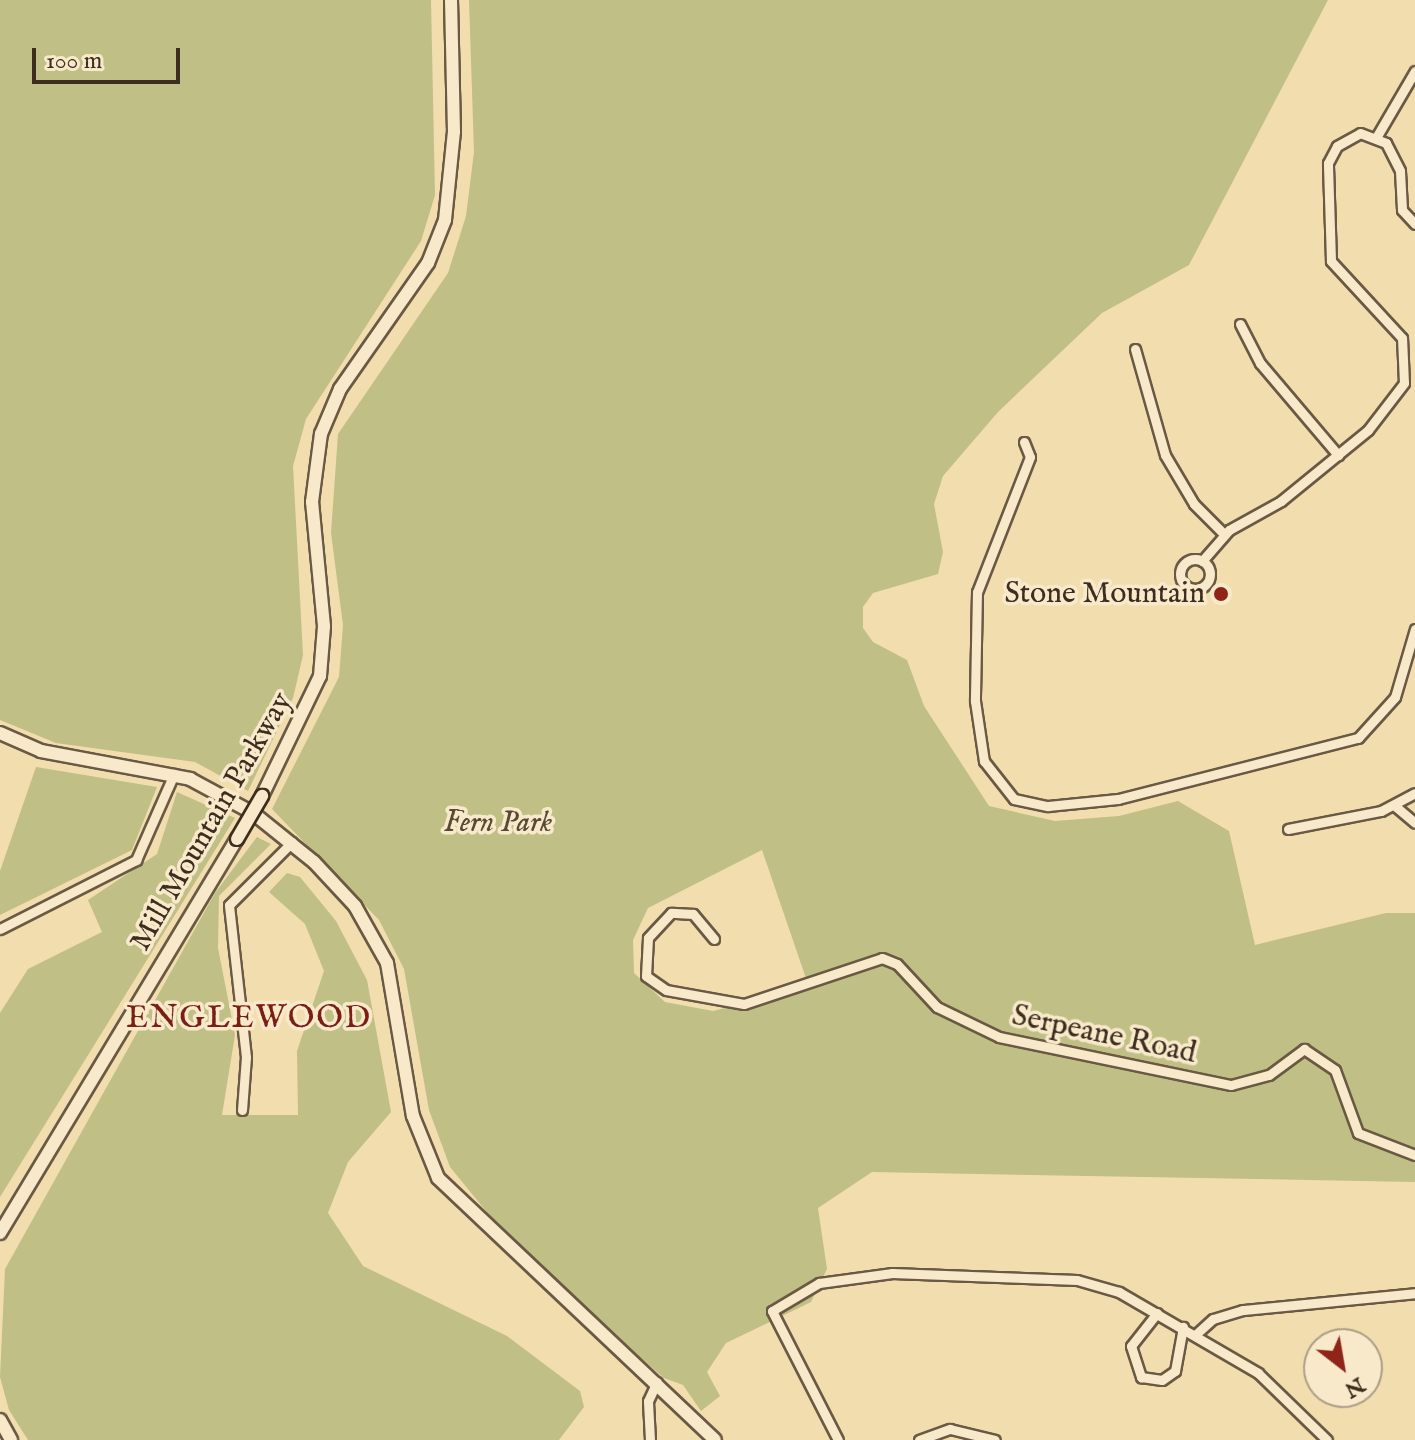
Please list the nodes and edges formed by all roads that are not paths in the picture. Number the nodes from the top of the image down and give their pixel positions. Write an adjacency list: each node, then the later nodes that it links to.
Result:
1 (451, 0): 23 (street, Mill Mountain Parkway, bridge)
2 (1415, 71): 3 (street)
3 (1377, 136): 4 (street); 8 (street)
4 (1415, 224)
5 (1240, 324): 8 (street)
6 (1135, 349): 9 (street)
7 (1024, 442): 11 (street)
8 (1338, 455): 9 (street)
9 (1224, 534): 10 (street)
10 (1202, 561)
11 (1415, 629)
12 (0, 733): 13 (street)
13 (174, 774): 18 (street); 19 (street)
14 (1415, 793): 15 (street)
15 (1395, 806): 16 (street); 17 (street)
16 (1415, 823)
17 (1288, 829)
18 (292, 842): 21 (street); 28 (street)
19 (0, 929)
20 (714, 939): 22 (street, Serpeane Road)
21 (242, 1110)
22 (1415, 1155)
23 (0, 1233)
24 (1415, 1293): 27 (street)
25 (1157, 1313): 26 (street); 26 (street); 33 (street)
26 (1183, 1327): 27 (street)
27 (1195, 1335): 36 (street)
28 (657, 1382): 31 (street); 32 (street)
29 (0, 1420): 30 (street)
30 (11, 1440)
31 (650, 1440)
32 (715, 1440)
33 (838, 1440)
34 (919, 1440): 35 (street)
35 (995, 1440)
36 (1327, 1440)

